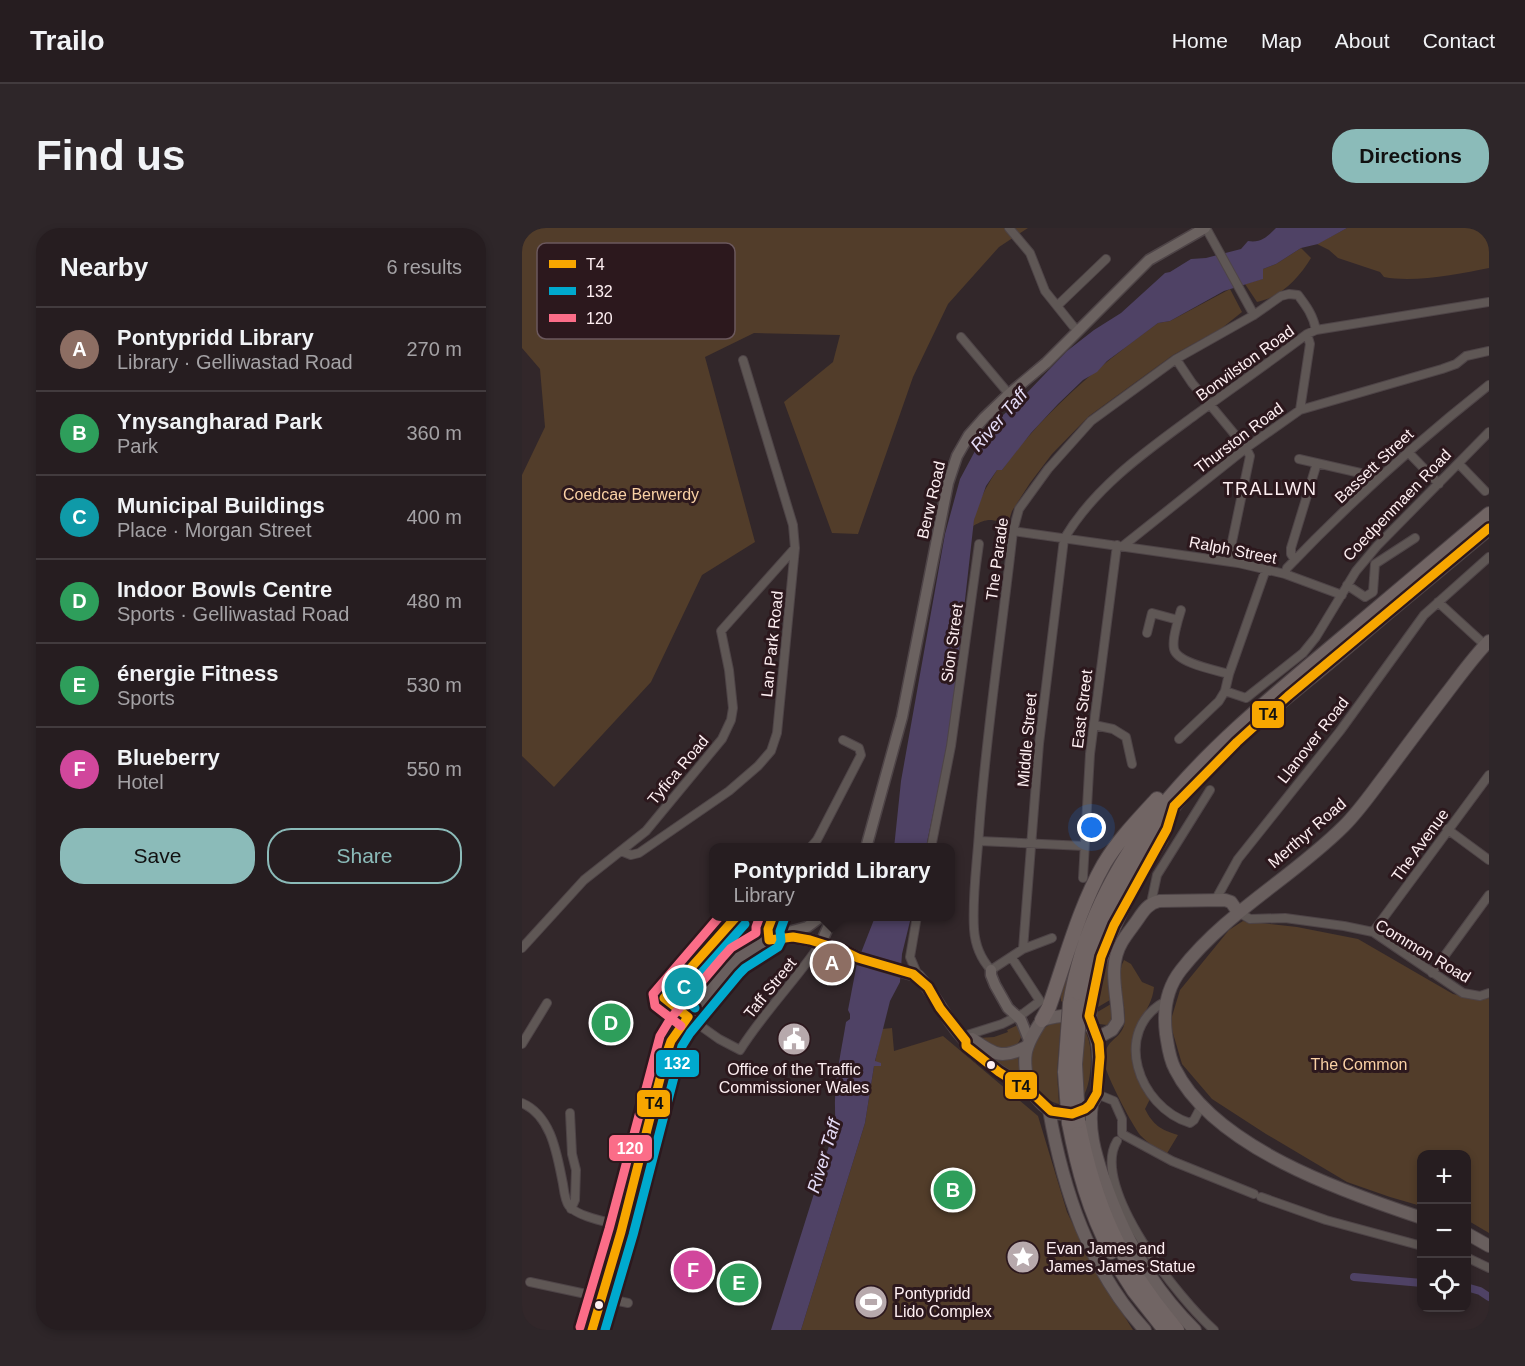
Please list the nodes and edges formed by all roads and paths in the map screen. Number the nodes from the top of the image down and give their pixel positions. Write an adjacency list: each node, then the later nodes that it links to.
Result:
1 (1009, 228): 5 (street)
2 (1207, 230): 6 (street); 7 (main road, Berw Road)
3 (1106, 259): 5 (street)
4 (1489, 302): 8 (street, Bonvilston Road)
5 (1058, 305): 7 (street)
6 (1254, 315): 8 (street, The Parade); 12 (street, The Parade)
7 (1078, 330): 15 (main road, Berw Road)
8 (1316, 330): 9 (street, Bonvilston Road)
9 (1307, 334): 16 (street, Bonvilston Road); 17 (street)
10 (961, 337): 15 (street)
11 (1489, 351): 17 (street, Thurston Road)
12 (1176, 359): 16 (street); 29 (street, The Parade)
13 (743, 360): 34 (street, Lan Park Road)
14 (1489, 386): 20 (street, Bassett Street)
15 (1009, 394): 60 (main road, Berw Road)
16 (1211, 404): 19 (street); 31 (street, Bonvilston Road)
17 (1300, 410): 19 (street, Thurston Road)
18 (1489, 432): 23 (street, Coedpenmaen Road)
19 (1246, 448): 33 (street, Thurston Road); 37 (street)
20 (1408, 452): 24 (street, Bassett Street); 25 (street)
21 (1299, 459): 22 (street)
22 (1317, 463): 24 (street); 36 (street)
23 (1459, 464): 25 (street, Coedpenmaen Road); 26 (street)
24 (1378, 477): 36 (street, Bassett Street)
25 (1439, 484): 40 (street, Coedpenmaen Road)
26 (1485, 491)
27 (1489, 514): 52 (highway)
28 (1489, 528): 56 (highway)
29 (1013, 531): 31 (street, Ralph Street); 58 (street, The Parade)
30 (1415, 538): 40 (street)
31 (1064, 539): 33 (street, Ralph Street); 62 (street, Middle Street)
32 (979, 544): 61 (street, Sion Street)
33 (1120, 545): 37 (street, Ralph Street); 49 (street, East Street)
34 (795, 548): 64 (street, Tyfica Road); 64 (street, Lan Park Road)
35 (1489, 557): 42 (street, Llanover Road)
36 (1295, 560): 39 (street, Bassett Street)
37 (1228, 561): 38 (street, Ralph Street)
38 (1266, 569): 39 (street, Ralph Street); 47 (street)
39 (1285, 574): 41 (street, Ralph Street)
40 (1347, 585): 41 (street, Coedpenmaen Road)
41 (1342, 595): 48 (street, Coedpenmaen Road)
42 (1438, 602): 46 (street); 68 (street, Llanover Road)
43 (1181, 610): 44 (street)
44 (1178, 620): 45 (street); 47 (street)
45 (1147, 633)
46 (1487, 643): 70 (main road, Merthyr Road)
47 (1229, 674): 48 (street)
48 (1229, 692): 50 (street)
49 (1094, 725): 53 (street); 63 (street, East Street)
50 (1179, 739)
51 (843, 740): 59 (street)
52 (1199, 763): 88 (highway); 91 (highway)
53 (1132, 764)
54 (1489, 775): 57 (street, The Avenue)
55 (1210, 790): 69 (street)
56 (1174, 806): 88 (highway); 92 (highway)
57 (1447, 829): 65 (street); 75 (street, The Avenue)
58 (979, 841): 62 (street); 82 (street, The Parade)
59 (814, 843)
60 (867, 843)
61 (932, 843)
62 (1031, 844): 63 (street); 79 (street, Middle Street)
63 (1084, 846): 66 (street, East Street)
64 (621, 851): 80 (street, Tyfica Road)
65 (1489, 860)
66 (1083, 878)
67 (1489, 896): 83 (street)
68 (1216, 899): 69 (main road); 70 (main road)
69 (1151, 903): 93 (main road)
70 (1238, 912): 75 (street, Common Road); 86 (main road, Merthyr Road)
71 (770, 921): 77 (street)
72 (815, 921): 77 (main road)
73 (831, 921): 78 (main road)
74 (915, 921): 84 (street)
75 (1373, 932): 83 (street, Common Road)
76 (1052, 938): 79 (street)
77 (770, 940): 78 (main road); 89 (main road)
78 (821, 943): 84 (main road); 89 (street, Taff Street)
79 (1023, 947): 81 (street)
80 (522, 948)
81 (1012, 958): 82 (street); 90 (street)
82 (991, 970): 90 (main road)
83 (1432, 973): 85 (street, Common Road)
84 (915, 975): 94 (main road)
85 (1489, 993)
86 (1166, 1000): 100 (main road); 100 (street)
87 (547, 1003): 95 (street)
88 (1075, 1005): 103 (highway, bridge)
89 (688, 1017): 107 (main road)
90 (1019, 1018): 91 (main road); 94 (street); 96 (main road)
91 (1042, 1020): 92 (main road); 96 (main road)
92 (1090, 1025): 93 (main road)
93 (1097, 1038): 98 (main road)
94 (964, 1039): 96 (main road); 97 (main road)
95 (522, 1044)
96 (1028, 1044): 97 (main road)
97 (1029, 1090): 101 (main road)
98 (1095, 1099): 101 (main road); 104 (street); 120 (main road)
99 (526, 1105): 105 (street)
100 (1202, 1105): 106 (main road)
101 (1049, 1110): 117 (main road)
102 (570, 1113): 105 (street)
103 (1074, 1122): 118 (highway); 119 (highway)
104 (1119, 1137): 109 (street); 121 (street)
105 (571, 1209): 107 (street)
106 (1417, 1216)
107 (622, 1226): 114 (main road)
108 (1471, 1235): 110 (main road)
109 (1417, 1245)
110 (1489, 1246)
111 (1469, 1258): 112 (street)
112 (1489, 1268)
113 (530, 1282): 114 (street)
114 (602, 1297): 115 (street); 116 (main road)
115 (628, 1303)
116 (592, 1330)
117 (1145, 1330)
118 (1165, 1330)
119 (1177, 1330)
120 (1195, 1330)
121 (1214, 1330)

